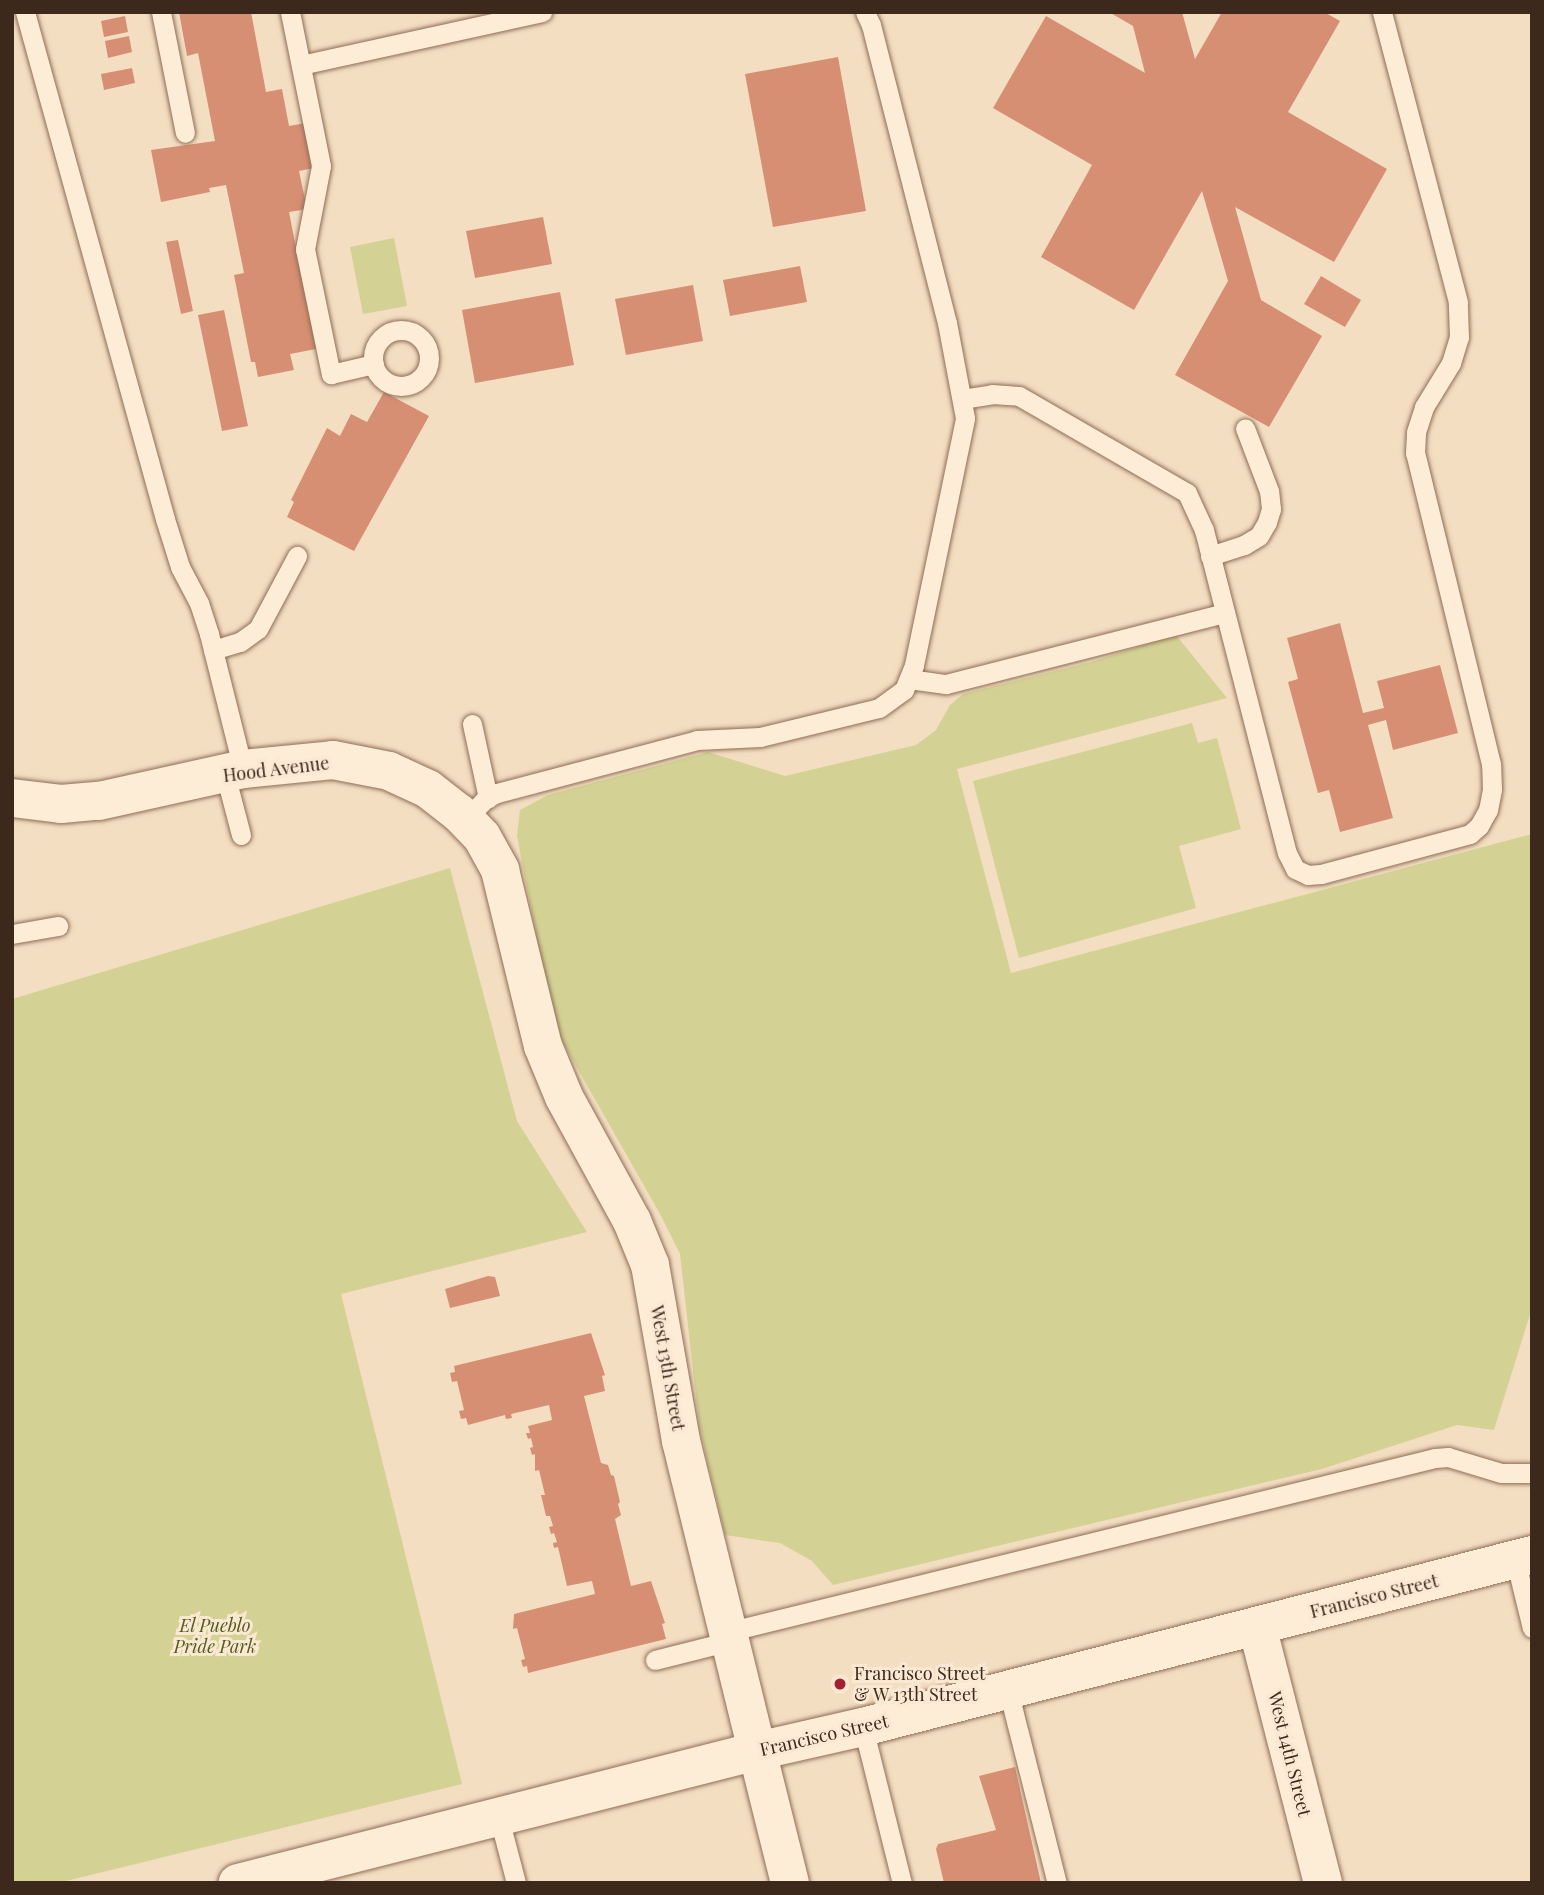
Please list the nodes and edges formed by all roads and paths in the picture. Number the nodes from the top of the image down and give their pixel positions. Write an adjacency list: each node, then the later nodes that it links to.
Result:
1 (25, 12): 15 (lane)
2 (161, 12): 8 (lane)
3 (290, 12): 7 (lane)
4 (542, 12): 7 (lane)
5 (865, 12): 10 (lane)
6 (1382, 12): 14 (lane)
7 (301, 65): 9 (lane)
8 (185, 133)
9 (374, 364)
10 (962, 400): 13 (lane); 16 (lane)
11 (1245, 428): 13 (lane)
12 (297, 556): 15 (lane)
13 (1210, 556): 14 (lane)
14 (1225, 613): 16 (lane)
15 (213, 650): 18 (lane)
16 (909, 679): 20 (lane)
17 (472, 724): 20 (lane)
18 (234, 771): 19 (street, Hood Avenue); 20 (street, Hood Avenue); 21 (lane)
19 (12, 799)
20 (477, 808): 22 (street, Hood Avenue)
21 (241, 835)
22 (500, 870): 29 (street, West 13th Street)
23 (58, 926): 24 (lane)
24 (12, 934)
25 (1532, 1473): 29 (lane)
26 (1523, 1557): 27 (street, Francisco Street); 28 (lane)
27 (1257, 1626): 31 (street, Francisco Street); 40 (street, West 14th Street)
28 (1532, 1628)
29 (728, 1637): 30 (lane); 33 (street, West 13th Street)
30 (656, 1660)
31 (1008, 1690): 32 (street, Francisco Street); 39 (lane)
32 (863, 1727): 33 (street, Francisco Street); 38 (lane)
33 (757, 1751): 34 (street, Francisco Street); 37 (street, West 13th Street)
34 (499, 1818): 35 (street, Francisco Street); 36 (lane)
35 (248, 1882)
36 (516, 1883)
37 (790, 1883)
38 (902, 1883)
39 (1057, 1883)
40 (1323, 1883)

